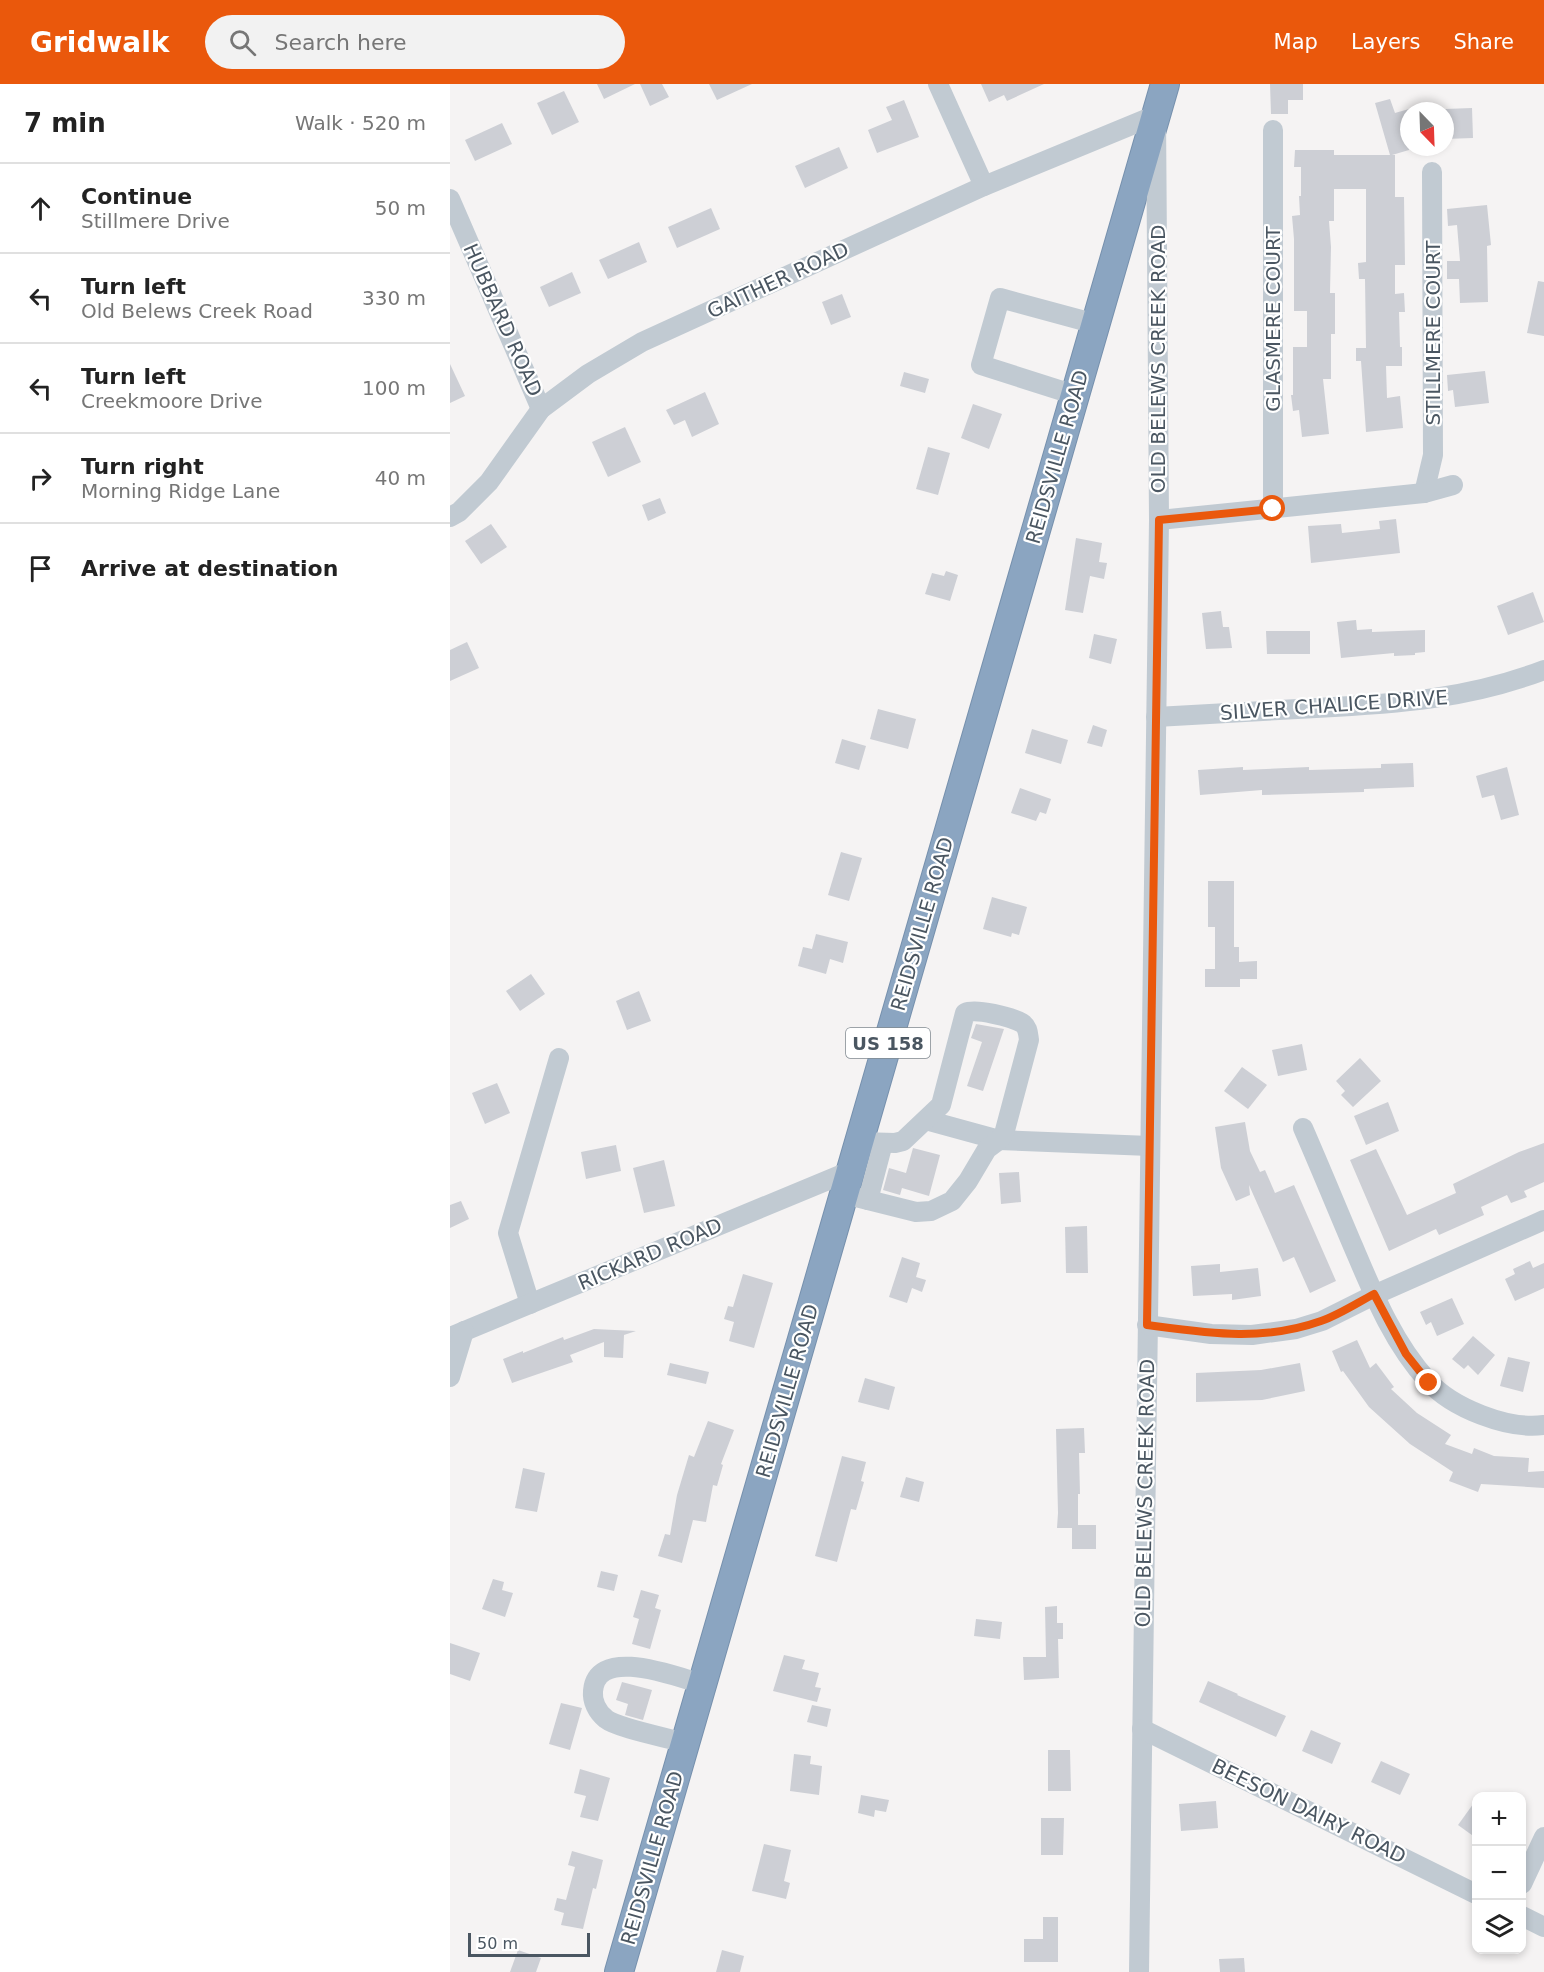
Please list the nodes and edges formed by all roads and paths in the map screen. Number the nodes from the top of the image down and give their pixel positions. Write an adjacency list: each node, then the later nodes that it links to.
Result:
1 (938, 84): 6 (street)
2 (1165, 84): 3 (highway, REIDSVILLE ROAD / US 158)
3 (1156, 115): 6 (street, GAITHER ROAD); 8 (highway, REIDSVILLE ROAD / US 158); 15 (street, OLD BELEWS CREEK ROAD)
4 (1273, 130): 13 (street, GLASMERE COURT)
5 (1432, 172): 12 (street, STILLMERE COURT)
6 (984, 186): 10 (street, GAITHER ROAD)
7 (450, 199): 10 (street, HUBBARD ROAD)
8 (1096, 324): 9 (highway, REIDSVILLE ROAD / US 158); 9 (street)
9 (1075, 395): 22 (highway, REIDSVILLE ROAD / US 158)
10 (541, 409): 14 (street, GAITHER ROAD)
11 (1453, 485): 12 (street)
12 (1424, 493): 13 (street)
13 (1273, 509): 15 (street)
14 (450, 517)
15 (1159, 520): 17 (street, OLD BELEWS CREEK ROAD)
16 (1544, 670): 17 (street, SILVER CHALICE DRIVE)
17 (1156, 717): 23 (street, OLD BELEWS CREEK ROAD)
18 (559, 1058): 27 (street)
19 (926, 1120): 21 (street); 21 (street); 22 (street)
20 (1303, 1128): 26 (street)
21 (999, 1140): 23 (street); 24 (street)
22 (871, 1142): 24 (highway, REIDSVILLE ROAD / US 158)
23 (1150, 1146): 28 (street, OLD BELEWS CREEK ROAD)
24 (854, 1188): 27 (street, RICKARD ROAD); 32 (highway, REIDSVILLE ROAD / US 158)
25 (1544, 1220): 26 (street)
26 (1374, 1294): 28 (street); 31 (street)
27 (530, 1304): 29 (street, RICKARD ROAD)
28 (1147, 1325): 33 (street, OLD BELEWS CREEK ROAD)
29 (457, 1334): 30 (street)
30 (450, 1377)
31 (1544, 1425)
32 (702, 1684): 34 (highway, REIDSVILLE ROAD / US 158); 34 (street)
33 (1142, 1729): 37 (street, BEESON DAIRY ROAD); 41 (street, OLD BELEWS CREEK ROAD)
34 (685, 1743): 40 (highway, REIDSVILLE ROAD / US 158)
35 (1544, 1837): 36 (street)
36 (1526, 1874)
37 (1472, 1892)
38 (1526, 1918): 39 (street)
39 (1544, 1927)
40 (619, 1972)
41 (1139, 1972)

